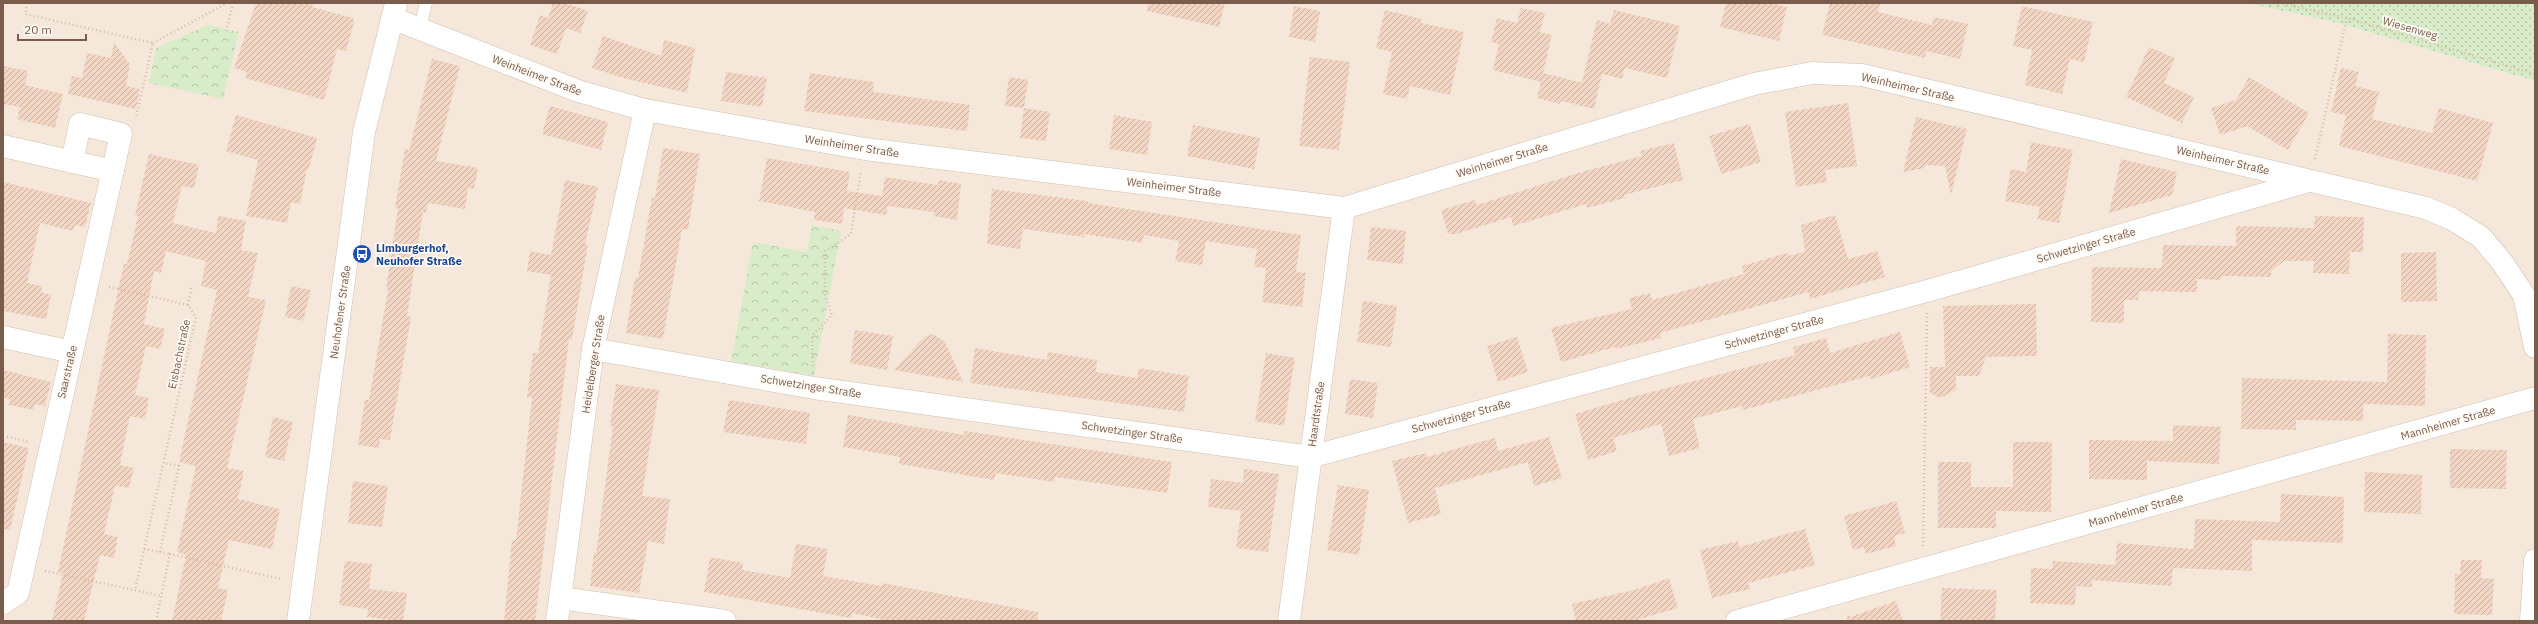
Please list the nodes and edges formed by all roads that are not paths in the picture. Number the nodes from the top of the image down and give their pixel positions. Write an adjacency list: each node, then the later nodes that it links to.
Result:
1 (426, 3): 3 (lane)
2 (392, 7): 3 (street, Weinheimer Straße); 19 (street, Neuhofener Straße)
3 (420, 29): 4 (street, Weinheimer Straße)
4 (645, 110): 9 (street, Weinheimer Straße); 12 (street, Heidelberger Straße)
5 (3, 146): 6 (street)
6 (72, 162): 7 (street); 7 (street, Saarstraße)
7 (112, 171): 13 (street, Saarstraße)
8 (2310, 181): 9 (street, Weinheimer Straße); 11 (street, Weinheimer Straße); 15 (street, Schwetzinger Straße)
9 (1344, 208): 15 (street, Haardtstraße)
10 (3, 337): 13 (street)
11 (2535, 347)
12 (593, 349): 15 (street, Schwetzinger Straße); 17 (street, Heidelberger Straße)
13 (72, 352): 18 (street, Saarstraße)
14 (2535, 398): 23 (street, Mannheimer Straße)
15 (1310, 457): 22 (street, Haardtstraße)
16 (2535, 560): 24 (street)
17 (560, 598): 20 (street, Heidelberger Straße); 21 (street)
18 (3, 603)
19 (298, 621)
20 (557, 621)
21 (725, 621)
22 (1288, 621)
23 (1737, 621)
24 (2531, 621)

